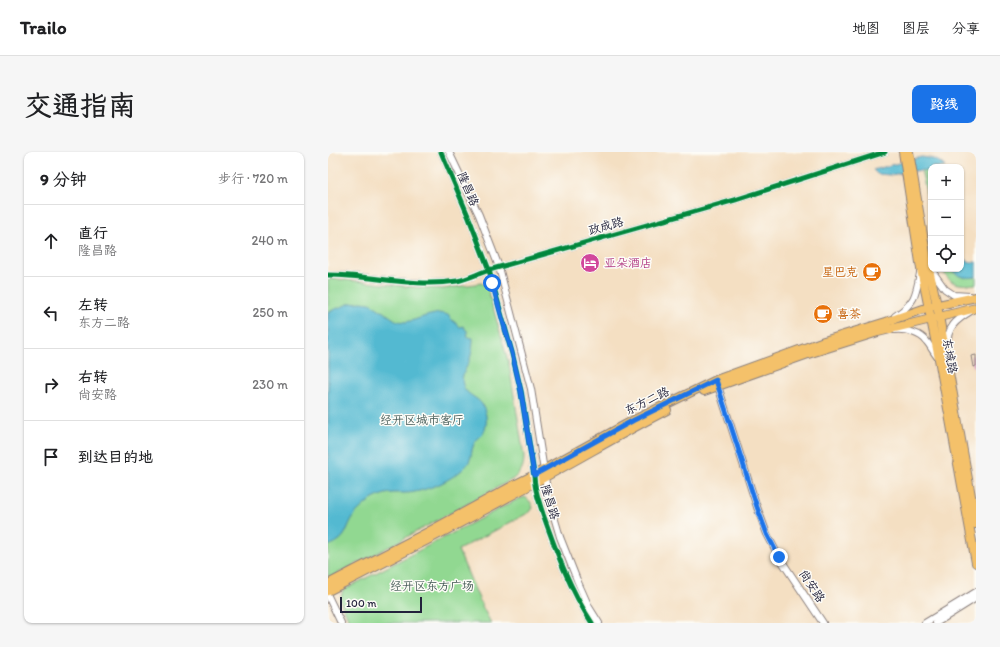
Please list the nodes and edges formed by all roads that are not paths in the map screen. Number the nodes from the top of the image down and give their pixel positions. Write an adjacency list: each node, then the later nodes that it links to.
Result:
1 (441, 152): 7 (street, 隆昌路)
2 (449, 152): 5 (street, 隆昌路)
3 (884, 152): 5 (street, 政成路)
4 (906, 155): 6 (main road, 东城路)
5 (499, 267): 7 (street, 政成路); 19 (street, 隆昌路)
6 (924, 267): 9 (street); 10 (main road, 东城路); 14 (street)
7 (489, 270): 8 (street, 政成路); 20 (street, 隆昌路)
8 (328, 274)
9 (976, 296): 10 (main road, 东方二路)
10 (933, 306): 12 (main road, 东城路); 13 (main road, 东城路); 14 (main road, 东方二路)
11 (976, 308): 12 (main road, 东方二路); 16 (street)
12 (939, 316): 13 (main road, 东方二路); 16 (main road, 东城路)
13 (930, 318): 15 (main road, 东方二路); 17 (main road, 东城路)
14 (886, 322): 18 (main road, 东方二路)
15 (878, 332): 17 (street); 18 (main road, 东方二路)
16 (946, 355): 21 (main road, 东城路)
17 (938, 359): 22 (main road, 东城路)
18 (718, 383): 19 (main road, 东方二路); 31 (street, 尚安路)
19 (545, 473): 20 (main road, 东方二路); 30 (street, 隆昌路)
20 (534, 480): 23 (main road, 东方二路); 24 (main road, 东方二路); 29 (street, 隆昌路)
21 (976, 524)
22 (976, 563)
23 (328, 584)
24 (328, 591)
25 (976, 592): 32 (street)
26 (328, 596): 28 (street)
27 (976, 598): 33 (street)
28 (341, 623)
29 (592, 623)
30 (599, 623)
31 (823, 623)
32 (924, 623)
33 (936, 623)

